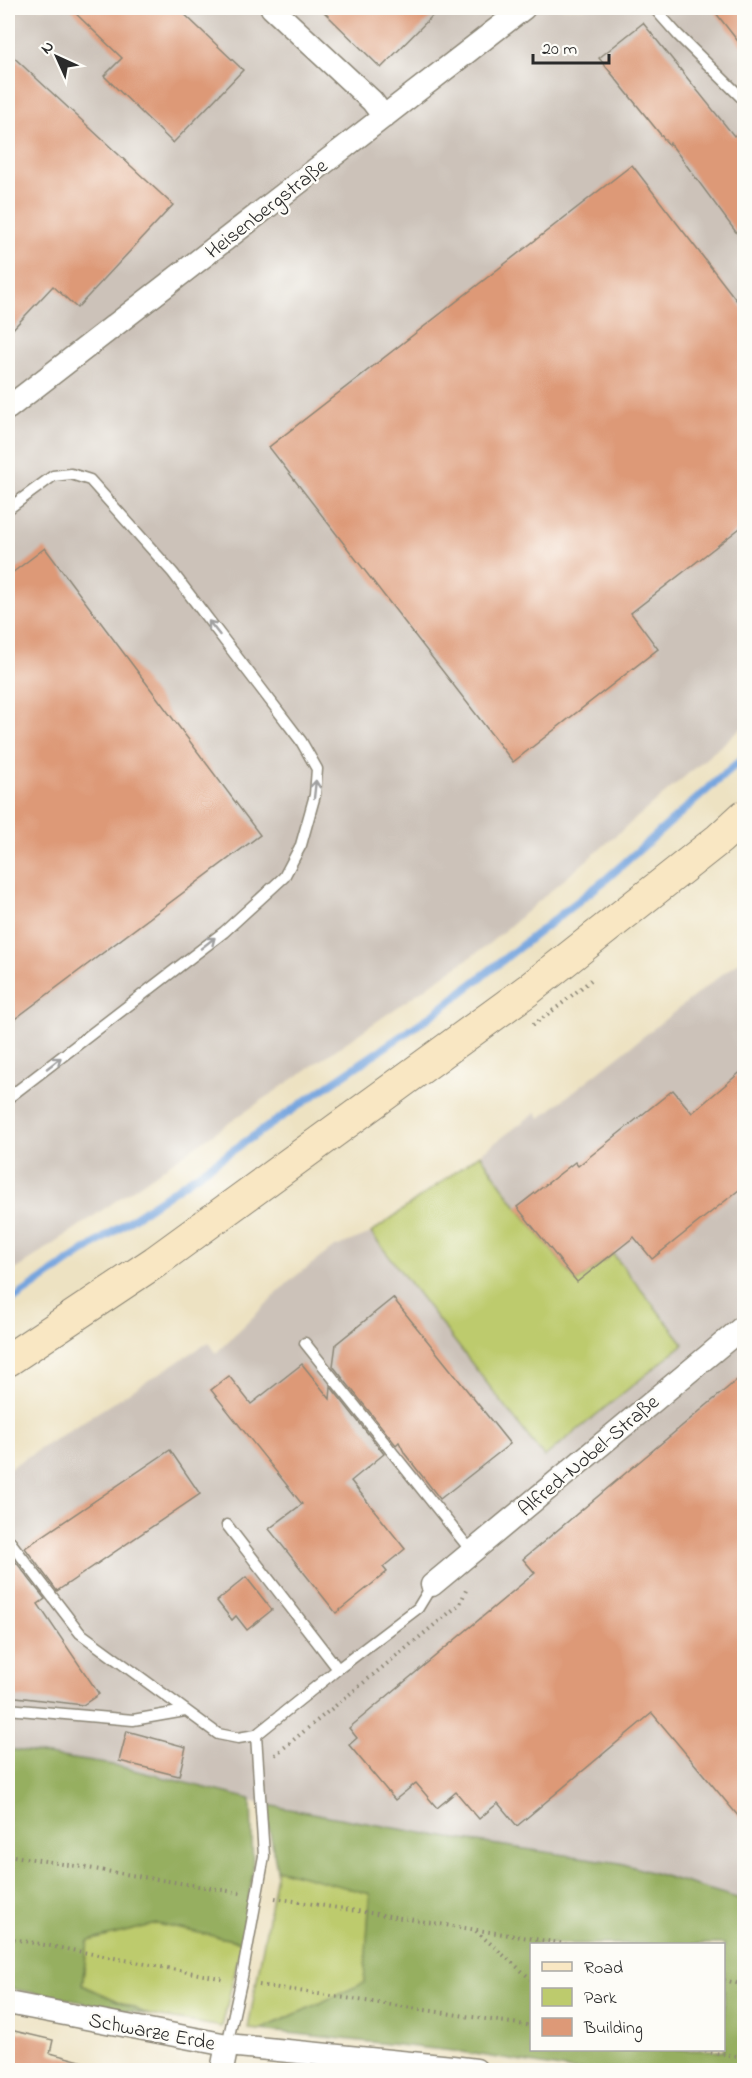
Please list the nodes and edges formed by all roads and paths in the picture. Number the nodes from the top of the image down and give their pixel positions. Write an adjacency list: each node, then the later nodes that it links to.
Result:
1 (272, 8): 5 (street)
2 (524, 8): 5 (street, Heisenbergstraße)
3 (654, 8): 4 (lane)
4 (744, 100)
5 (384, 117): 6 (street, Heisenbergstraße)
6 (8, 408)
7 (8, 509): 9 (lane, one-way to 7)
8 (744, 816): 12 (main road)
9 (8, 1098)
10 (744, 1326): 15 (street, Alfred-Nobel-Straße)
11 (304, 1343): 15 (lane)
12 (8, 1360)
13 (227, 1525): 18 (lane)
14 (8, 1539): 20 (lane)
15 (472, 1552): 16 (street, Alfred-Nobel-Straße)
16 (432, 1585): 18 (lane)
17 (469, 1585): 22 (path)
18 (338, 1669): 21 (lane)
19 (8, 1709): 20 (lane)
20 (185, 1711): 21 (lane)
21 (256, 1735): 22 (lane)
22 (258, 1768): 24 (lane)
23 (8, 1855): 24 (path)
24 (257, 1895): 25 (path); 30 (lane)
25 (474, 1930): 27 (path); 28 (path)
26 (8, 1938): 30 (path)
27 (559, 1943)
28 (530, 1979)
29 (725, 1980): 31 (path)
30 (241, 1982): 33 (path); 34 (lane)
31 (744, 1985)
32 (8, 2003): 34 (street, Schwarze Erde)
33 (530, 2026)
34 (227, 2045): 37 (street); 38 (street, Schwarze Erde)
35 (706, 2051): 36 (path)
36 (744, 2057)
37 (222, 2070)
38 (476, 2070)

